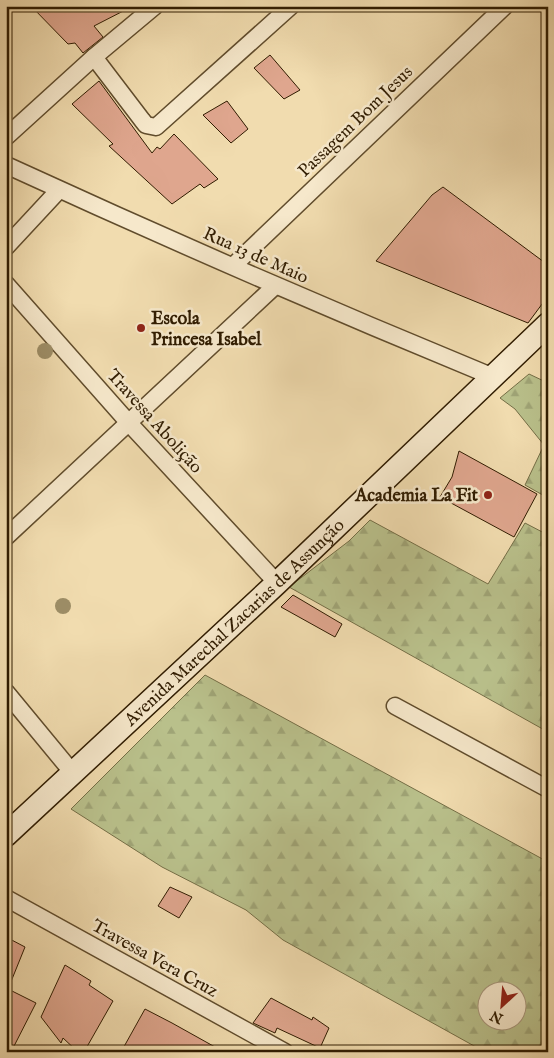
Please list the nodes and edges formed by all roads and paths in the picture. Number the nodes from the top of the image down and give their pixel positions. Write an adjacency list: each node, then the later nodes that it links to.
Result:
1 (156, 6): 4 (street)
2 (290, 6): 4 (street)
3 (505, 6): 9 (street, Passagem Bom Jesus)
4 (94, 57): 5 (street)
5 (6, 137)
6 (6, 166): 7 (street, Rua 13 de Maio)
7 (59, 190): 8 (street); 9 (street, Rua 13 de Maio)
8 (6, 247)
9 (233, 266): 11 (street, Rua 13 de Maio)
10 (6, 284): 14 (street, Travessa Abolição)
11 (275, 286): 13 (street, Rua 13 de Maio); 14 (street)
12 (548, 324): 13 (main road, Avenida Marechal Zacarias de Assunção)
13 (491, 376): 16 (main road, Avenida Marechal Zacarias de Assunção)
14 (128, 422): 15 (street); 16 (street, Travessa Abolição)
15 (6, 537)
16 (277, 583): 19 (main road, Avenida Marechal Zacarias de Assunção)
17 (6, 692): 19 (street)
18 (395, 706): 20 (street)
19 (72, 772): 21 (main road, Avenida Marechal Zacarias de Assunção)
20 (548, 789)
21 (6, 835)
22 (6, 898): 23 (street, Travessa Vera Cruz)
23 (285, 1052)

